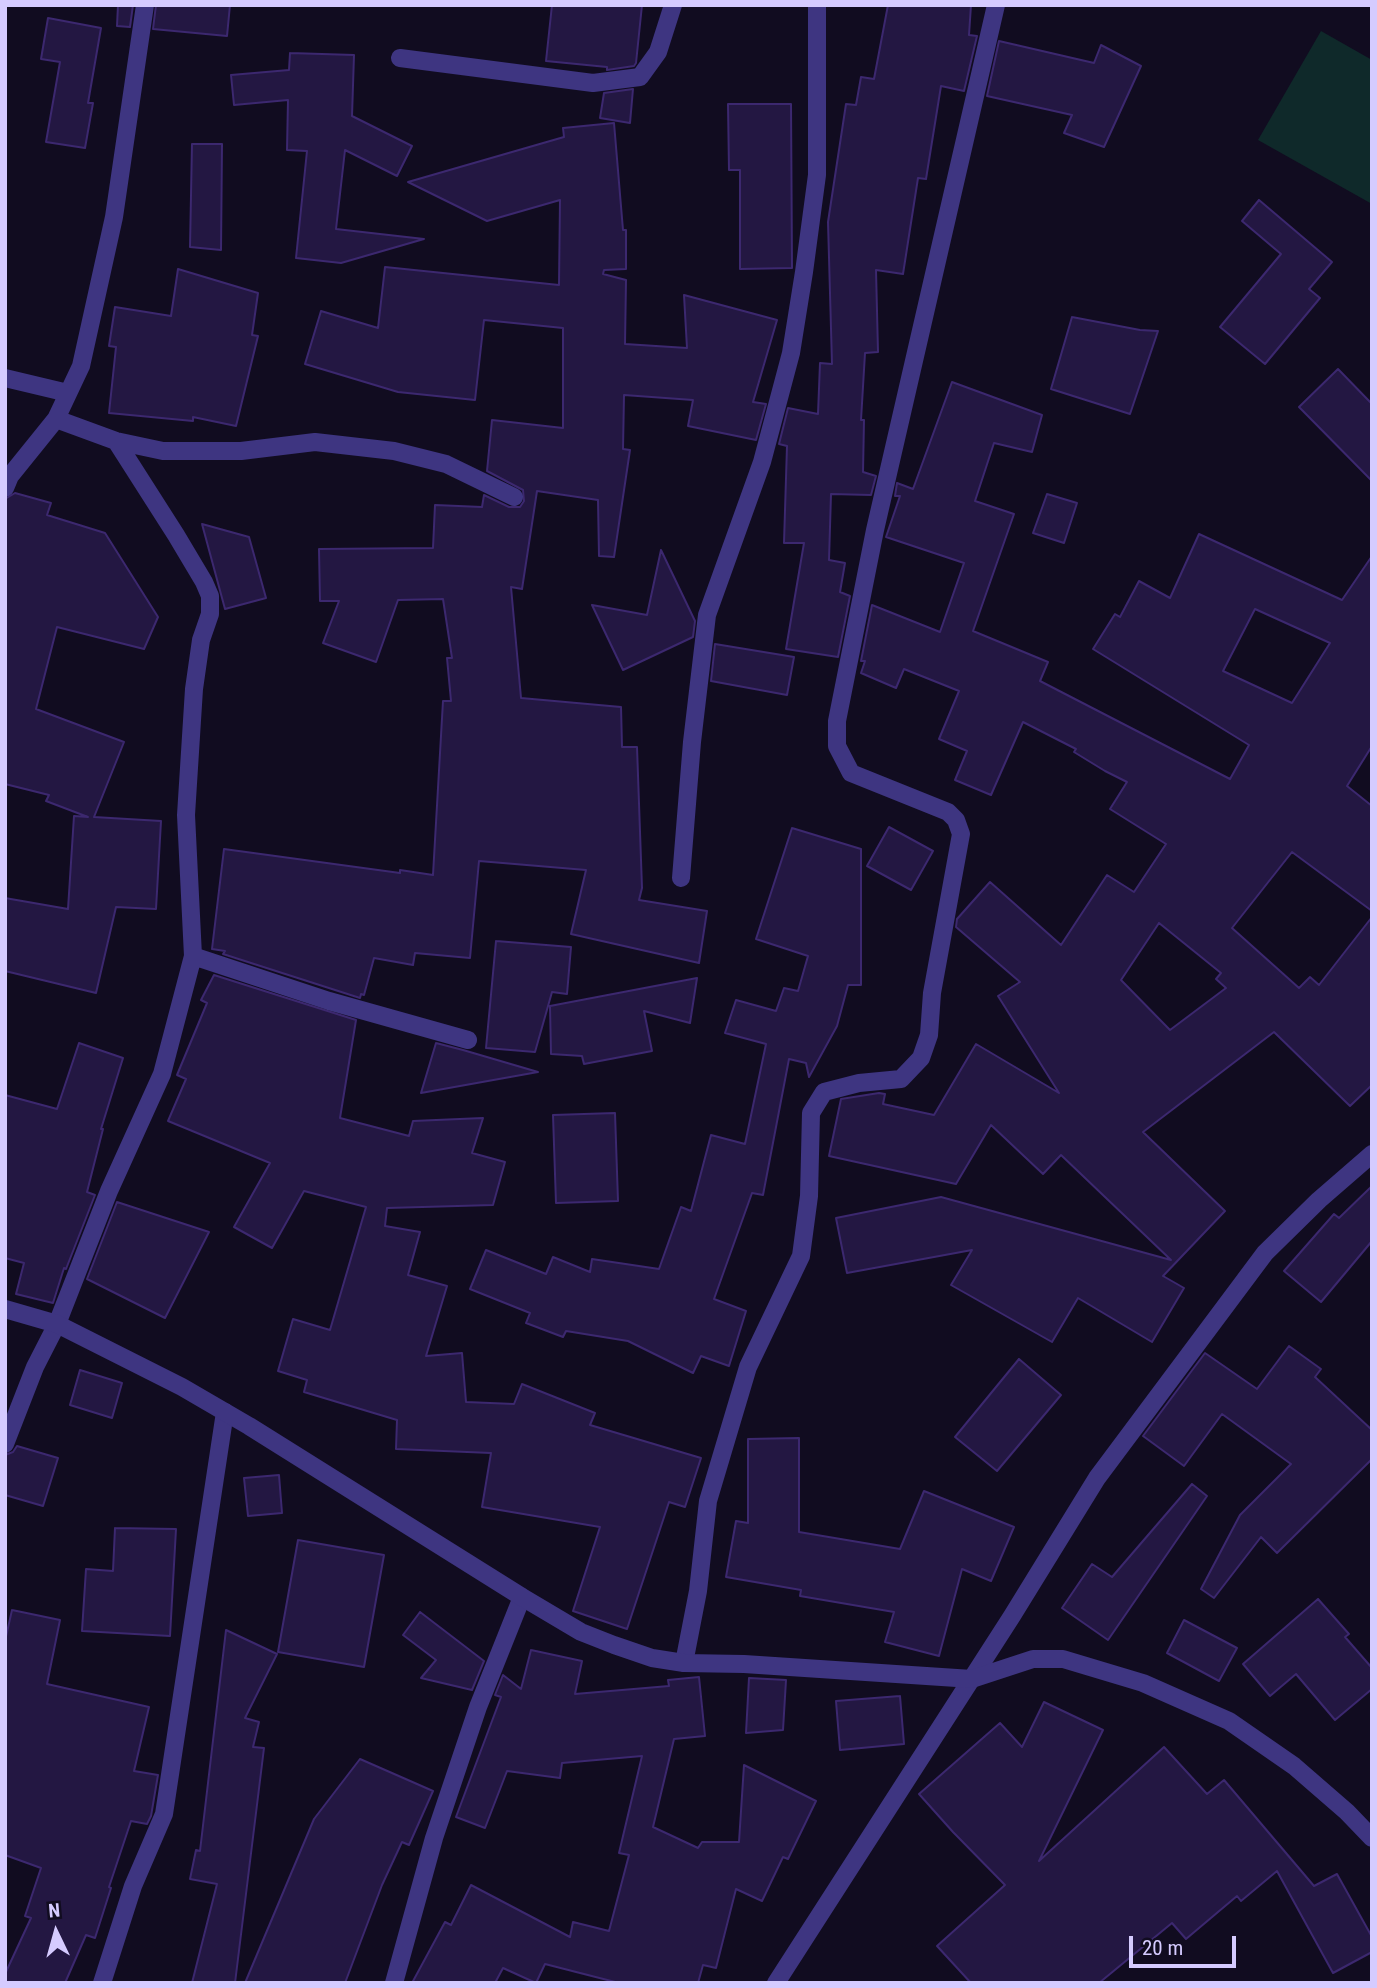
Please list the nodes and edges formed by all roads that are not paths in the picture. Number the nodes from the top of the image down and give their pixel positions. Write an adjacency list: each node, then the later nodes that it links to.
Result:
1 (145, 5): 7 (street)
2 (673, 5): 5 (street)
3 (817, 5): 12 (street)
4 (996, 5): 21 (street)
5 (400, 58)
6 (5, 378): 7 (street)
7 (68, 393): 8 (street)
8 (56, 418): 9 (street); 10 (street)
9 (116, 442): 11 (street); 13 (street)
10 (5, 488)
11 (514, 497)
12 (681, 878)
13 (193, 956): 14 (street); 17 (street)
14 (468, 1040)
15 (1372, 1154): 22 (street)
16 (5, 1308): 17 (street)
17 (57, 1324): 18 (street); 19 (street)
18 (225, 1412): 20 (street); 25 (street)
19 (5, 1444)
20 (522, 1597): 21 (street); 26 (street)
21 (684, 1663): 22 (street)
22 (972, 1679): 23 (street); 24 (street)
23 (1372, 1838)
24 (778, 1982)
25 (102, 1983)
26 (394, 1983)

